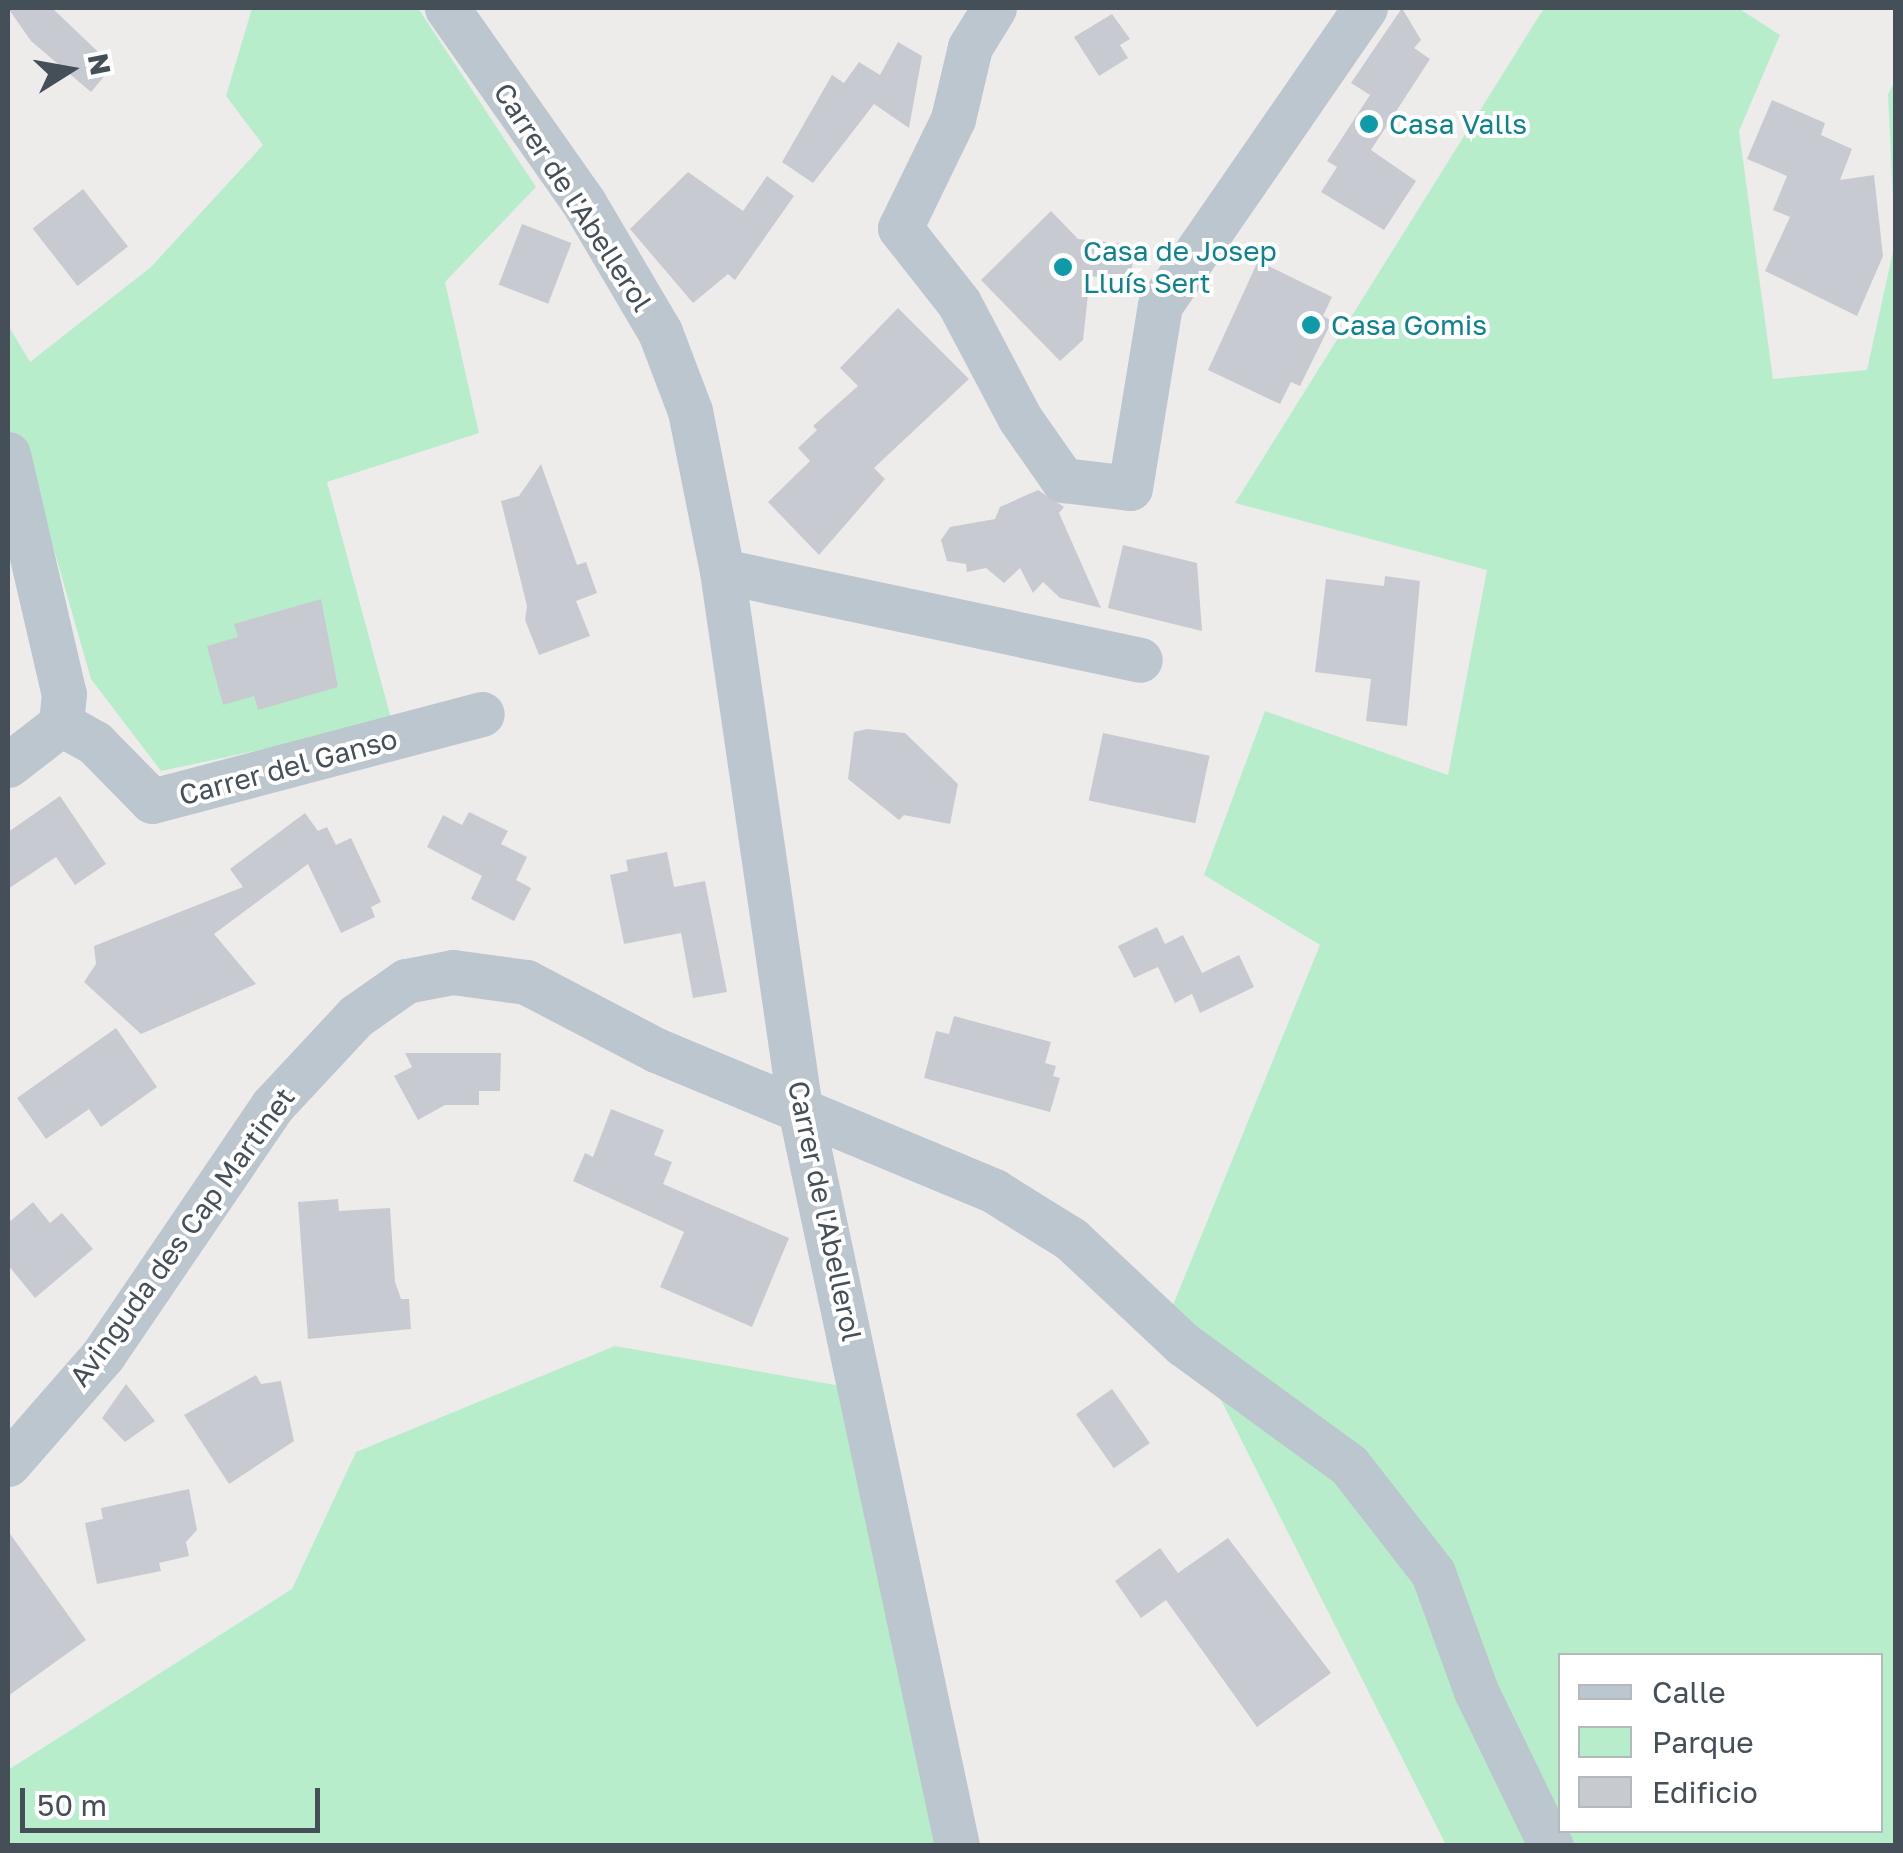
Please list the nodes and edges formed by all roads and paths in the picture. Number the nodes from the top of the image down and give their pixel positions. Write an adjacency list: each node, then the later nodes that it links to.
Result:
1 (447, 8): 5 (street, Carrer de l'Abellerol)
2 (994, 8): 3 (street)
3 (1365, 8)
4 (8, 454): 8 (street)
5 (722, 571): 6 (street); 10 (street, Carrer de l'Abellerol)
6 (1140, 660)
7 (482, 714): 8 (street, Carrer del Ganso)
8 (61, 724): 9 (street)
9 (8, 765)
10 (800, 1108): 11 (street, Avinguda des Cap Martinet); 12 (street, Carrer de l'Abellerol); 13 (street, Avinguda des Cap Martinet)
11 (8, 1464)
12 (957, 1846)
13 (1551, 1846)

